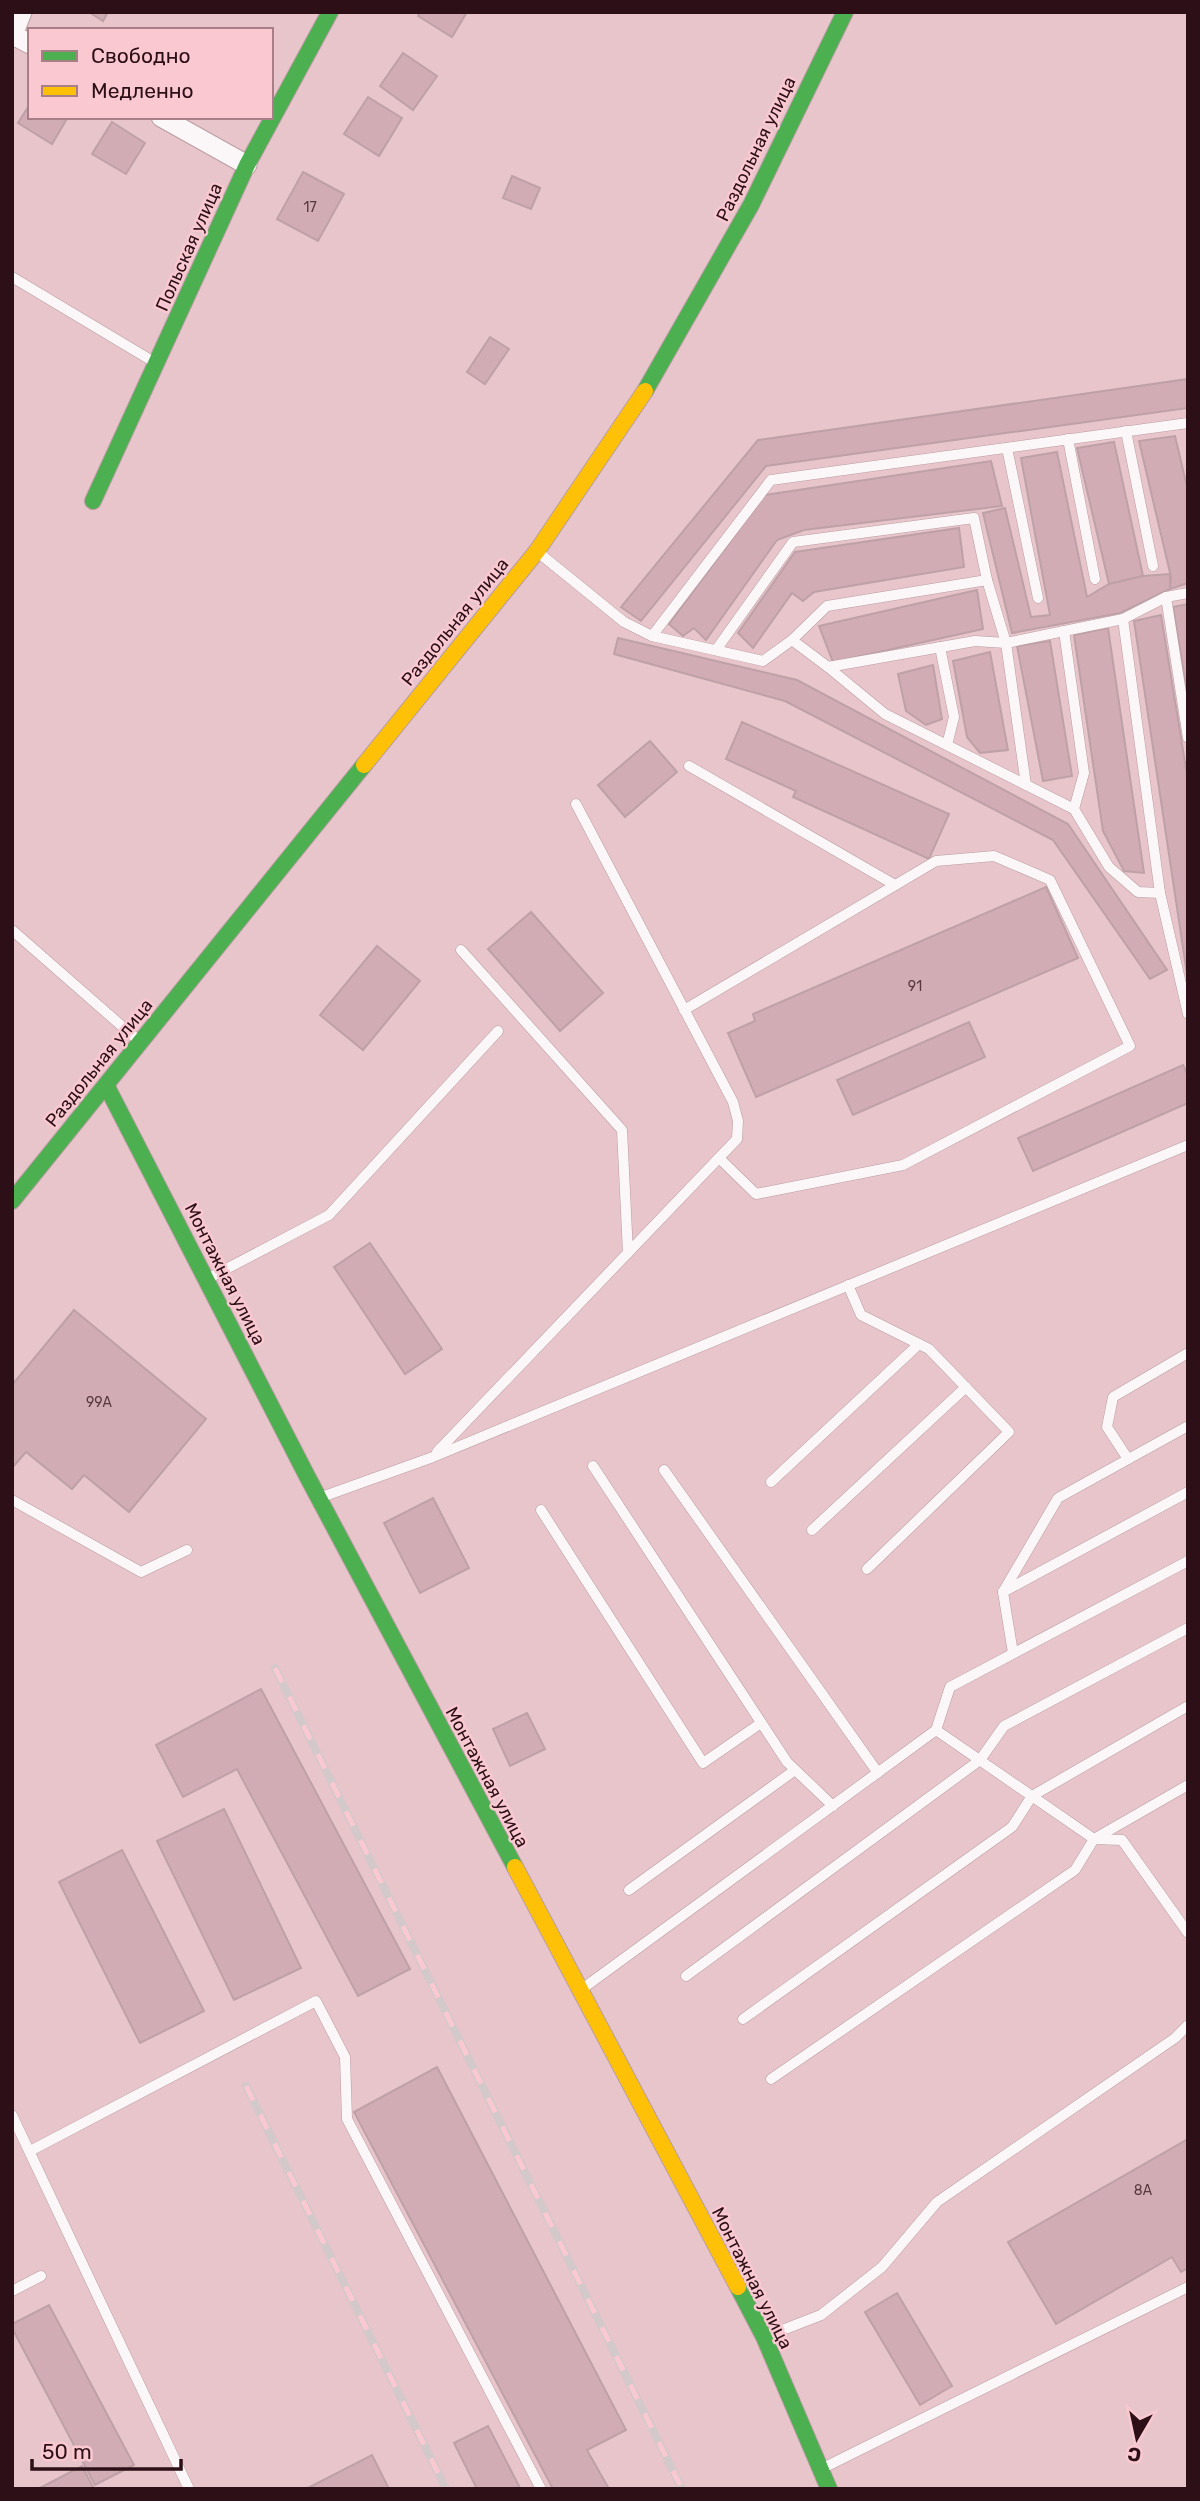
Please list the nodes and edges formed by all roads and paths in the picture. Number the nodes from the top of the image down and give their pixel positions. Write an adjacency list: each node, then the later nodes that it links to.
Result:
1 (22, 12): 4 (street)
2 (330, 12): 5 (street, Польская улица)
3 (845, 12): 16 (street, Раздольная улица)
4 (13, 35)
5 (273, 118)
6 (165, 119): 8 (street)
7 (272, 119): 8 (street, Польская улица)
8 (247, 166): 10 (street, Польская улица)
9 (12, 276): 10 (lane)
10 (158, 364): 15 (street, Польская улица)
11 (1188, 424): 12 (lane)
12 (1125, 431): 13 (lane); 17 (lane)
13 (1068, 439): 14 (lane); 18 (lane)
14 (1007, 448): 22 (lane); 25 (lane)
15 (93, 502)
16 (537, 551): 25 (lane); 44 (street, Раздольная улица)
17 (1153, 566)
18 (1095, 579)
19 (987, 580): 26 (lane); 27 (lane); 29 (lane)
20 (1188, 593): 21 (lane)
21 (1166, 597): 23 (lane); 31 (lane)
22 (1038, 598)
23 (1124, 619): 24 (lane); 38 (lane)
24 (1063, 631): 27 (lane); 36 (lane)
25 (652, 636): 29 (lane)
26 (792, 640): 29 (lane); 30 (lane)
27 (1006, 643): 28 (lane); 34 (lane)
28 (940, 647): 30 (lane); 32 (lane)
29 (716, 650)
30 (828, 667): 32 (lane)
31 (1188, 738)
32 (947, 745): 34 (lane)
33 (689, 766): 37 (lane)
34 (1026, 785): 36 (lane)
35 (576, 804): 41 (lane)
36 (1074, 809): 38 (lane)
37 (895, 886): 41 (lane); 47 (lane)
38 (1160, 893): 42 (lane)
39 (12, 930): 44 (lane)
40 (461, 950): 49 (lane)
41 (684, 1010): 47 (lane)
42 (1188, 1014)
43 (498, 1031): 50 (lane)
44 (140, 1043): 45 (street, Раздольная улица)
45 (106, 1084): 48 (street, Раздольная улица); 50 (street, Монтажная улица)
46 (1188, 1145): 51 (lane)
47 (719, 1158): 49 (lane)
48 (12, 1201)
49 (628, 1253): 56 (lane)
50 (206, 1280): 62 (street, Монтажная улица)
51 (848, 1285): 52 (lane); 56 (lane)
52 (919, 1344): 54 (lane); 60 (lane)
53 (1188, 1353): 57 (lane)
54 (966, 1387): 65 (lane); 68 (lane)
55 (1188, 1426): 57 (lane)
56 (433, 1457): 62 (lane)
57 (1128, 1459): 69 (lane)
58 (593, 1466): 73 (lane)
59 (664, 1470): 77 (lane)
60 (771, 1482)
61 (1188, 1492): 69 (lane)
62 (318, 1499): 85 (street, Монтажная улица)
63 (12, 1500): 66 (lane)
64 (541, 1510): 73 (lane)
65 (812, 1530)
66 (187, 1550)
67 (1188, 1561): 71 (lane)
68 (867, 1569)
69 (1003, 1592): 71 (lane)
70 (1188, 1628): 75 (lane)
71 (1013, 1653): 74 (lane)
72 (1188, 1706): 79 (lane)
73 (761, 1723): 76 (lane)
74 (936, 1730): 75 (lane); 77 (lane)
75 (980, 1760): 79 (lane); 84 (lane)
76 (795, 1770): 80 (lane); 82 (lane)
77 (878, 1773): 80 (lane)
78 (1188, 1785): 81 (lane)
79 (1032, 1796): 81 (lane); 86 (lane)
80 (833, 1806): 85 (lane)
81 (1094, 1839): 83 (lane); 88 (lane)
82 (629, 1890)
83 (1188, 1933)
84 (686, 1976)
85 (579, 1991): 94 (street, Монтажная улица)
86 (743, 2019)
87 (1188, 2025): 94 (lane)
88 (771, 2079)
89 (12, 2115): 90 (lane)
90 (30, 2151): 96 (lane); 97 (lane)
91 (41, 2276): 93 (lane)
92 (1188, 2287): 95 (lane)
93 (12, 2291)
94 (764, 2337): 95 (street, Монтажная улица)
95 (820, 2470): 98 (street, Монтажная улица)
96 (188, 2489)
97 (541, 2489)
98 (830, 2489)

